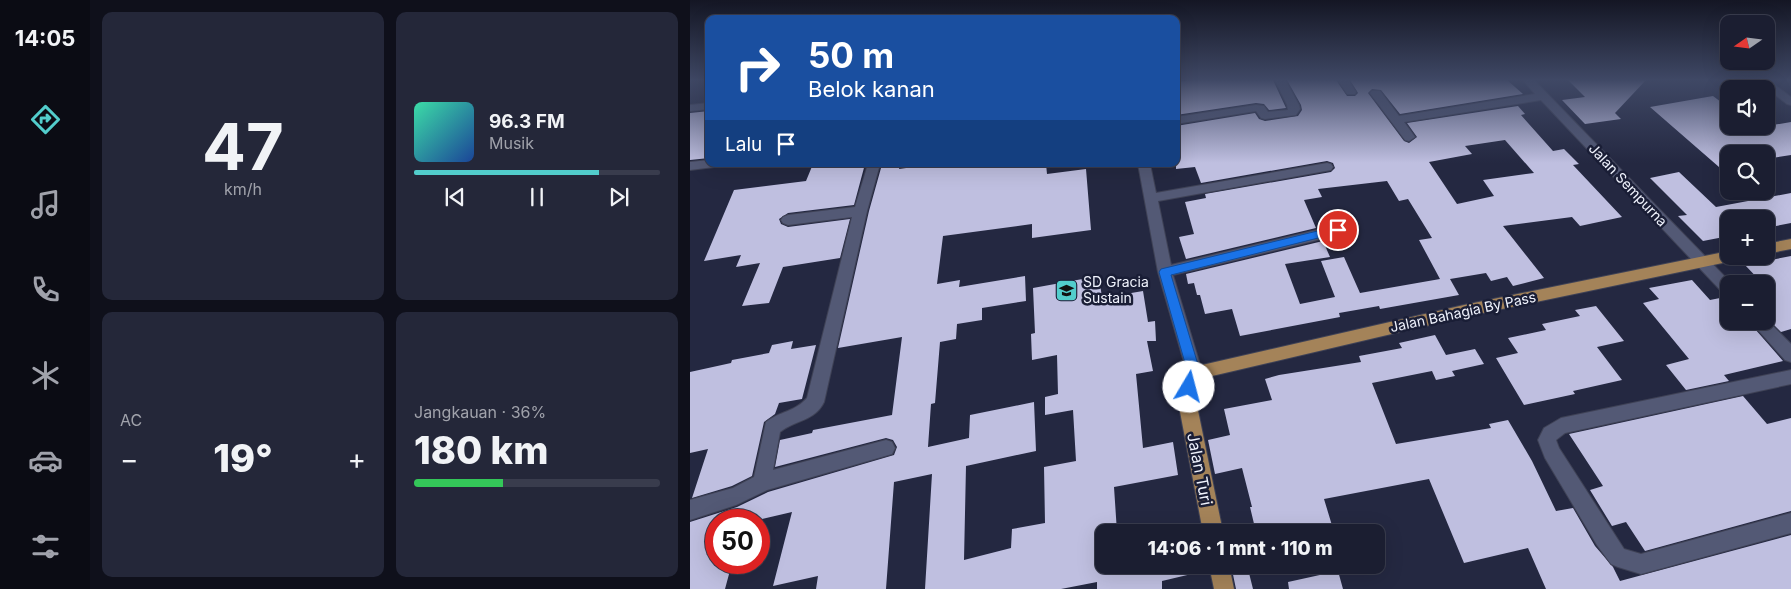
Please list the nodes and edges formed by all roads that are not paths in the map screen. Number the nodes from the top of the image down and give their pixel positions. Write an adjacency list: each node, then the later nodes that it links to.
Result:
1 (1294, 107): 5 (street)
2 (1387, 107): 6 (street)
3 (1473, 107): 6 (street)
4 (1555, 107): 20 (street, Jalan Sempurna)
5 (1180, 120)
6 (1396, 120): 7 (street)
7 (1409, 137)
8 (705, 164): 9 (street)
9 (690, 166)
10 (873, 167): 14 (street)
11 (1145, 167): 13 (street)
12 (1327, 168): 13 (street)
13 (1150, 198): 21 (street)
14 (860, 211): 15 (street); 28 (street)
15 (788, 220)
16 (1338, 230): 21 (street)
17 (1791, 244): 18 (main road)
18 (1775, 247)
19 (1720, 258): 20 (main road, Jalan Bahagia By Pass)
20 (1702, 262): 22 (street, Jalan Sempurna); 26 (main road, Jalan Bahagia By Pass)
21 (1164, 272): 26 (street)
22 (1720, 281)
23 (1767, 330): 24 (street)
24 (1791, 355)
25 (1791, 377): 30 (street)
26 (1196, 378): 31 (main road, Jalan Turi)
27 (886, 448): 28 (street)
28 (762, 482): 29 (street)
29 (690, 510)
30 (1791, 523)
31 (1211, 524)
32 (1221, 574): 33 (main road)
33 (1224, 589)

